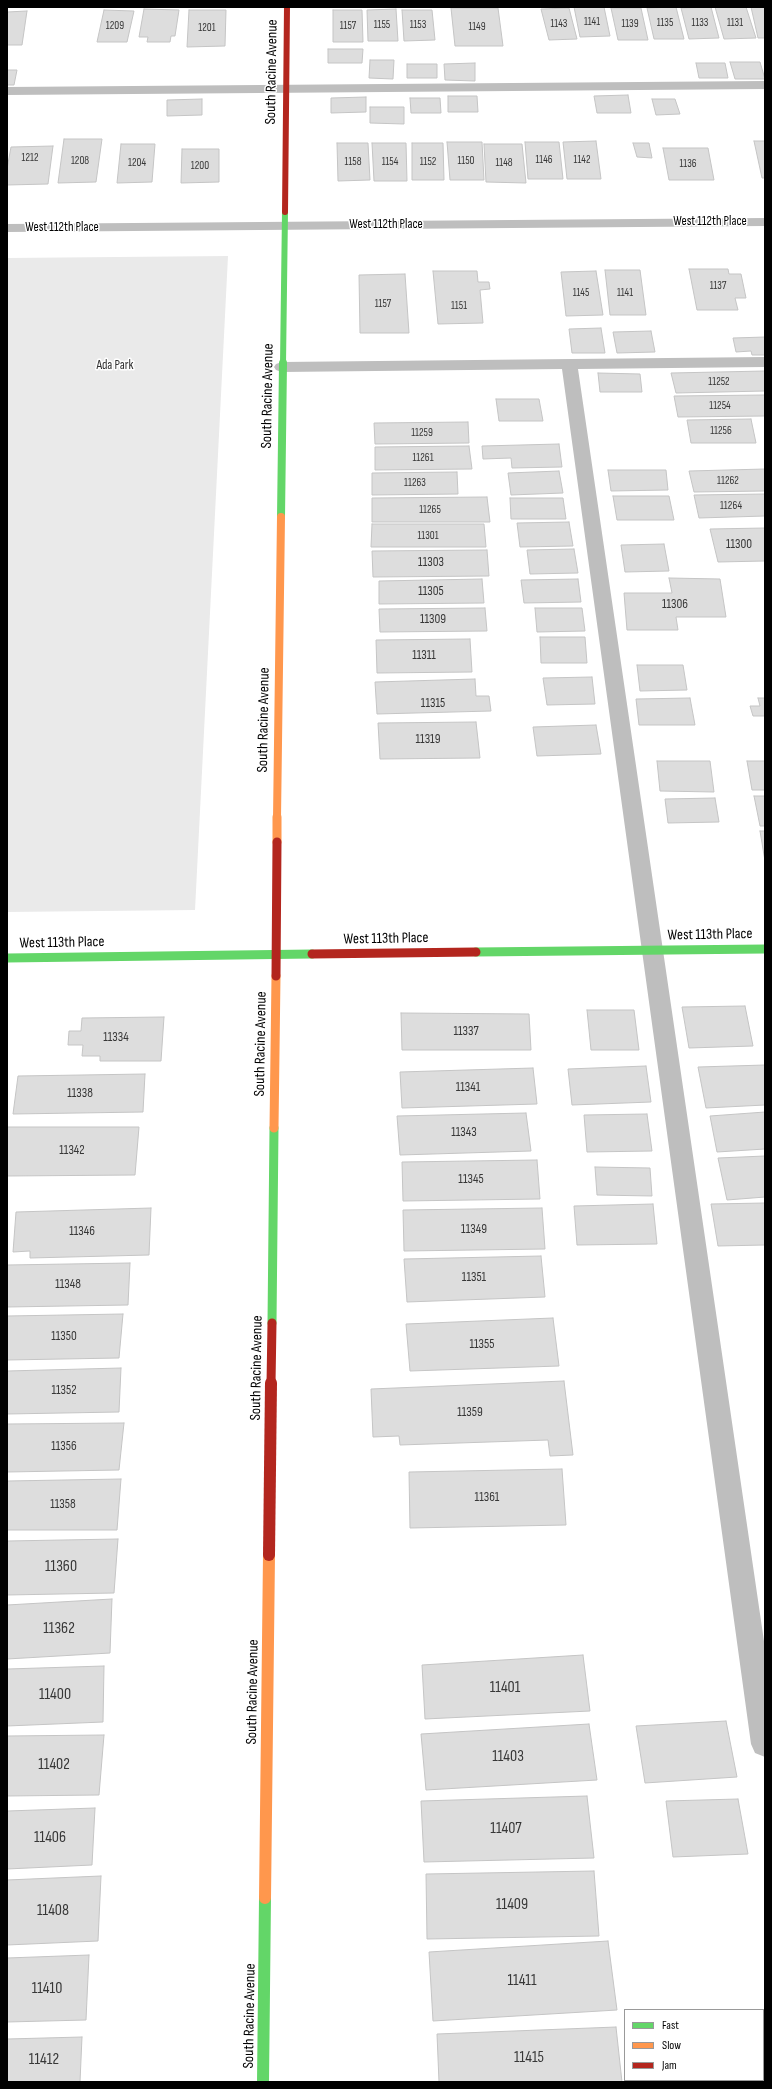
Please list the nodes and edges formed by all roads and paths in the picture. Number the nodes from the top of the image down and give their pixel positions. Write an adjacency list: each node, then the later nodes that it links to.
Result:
1 (287, 7): 3 (street, South Racine Avenue)
2 (765, 85): 3 (street)
3 (286, 89): 4 (street); 6 (street, South Racine Avenue)
4 (7, 91)
5 (765, 222): 6 (street, West 112th Place)
6 (284, 226): 7 (street, West 112th Place); 10 (street, South Racine Avenue)
7 (7, 228)
8 (765, 362): 9 (street)
9 (569, 364): 10 (street); 12 (street)
10 (282, 367): 13 (street, South Racine Avenue)
11 (765, 948): 12 (street, West 113th Place)
12 (652, 950): 13 (street, West 113th Place); 15 (street)
13 (276, 955): 14 (street, West 113th Place); 16 (street, South Racine Avenue)
14 (7, 958)
15 (765, 1744)
16 (263, 2082)

